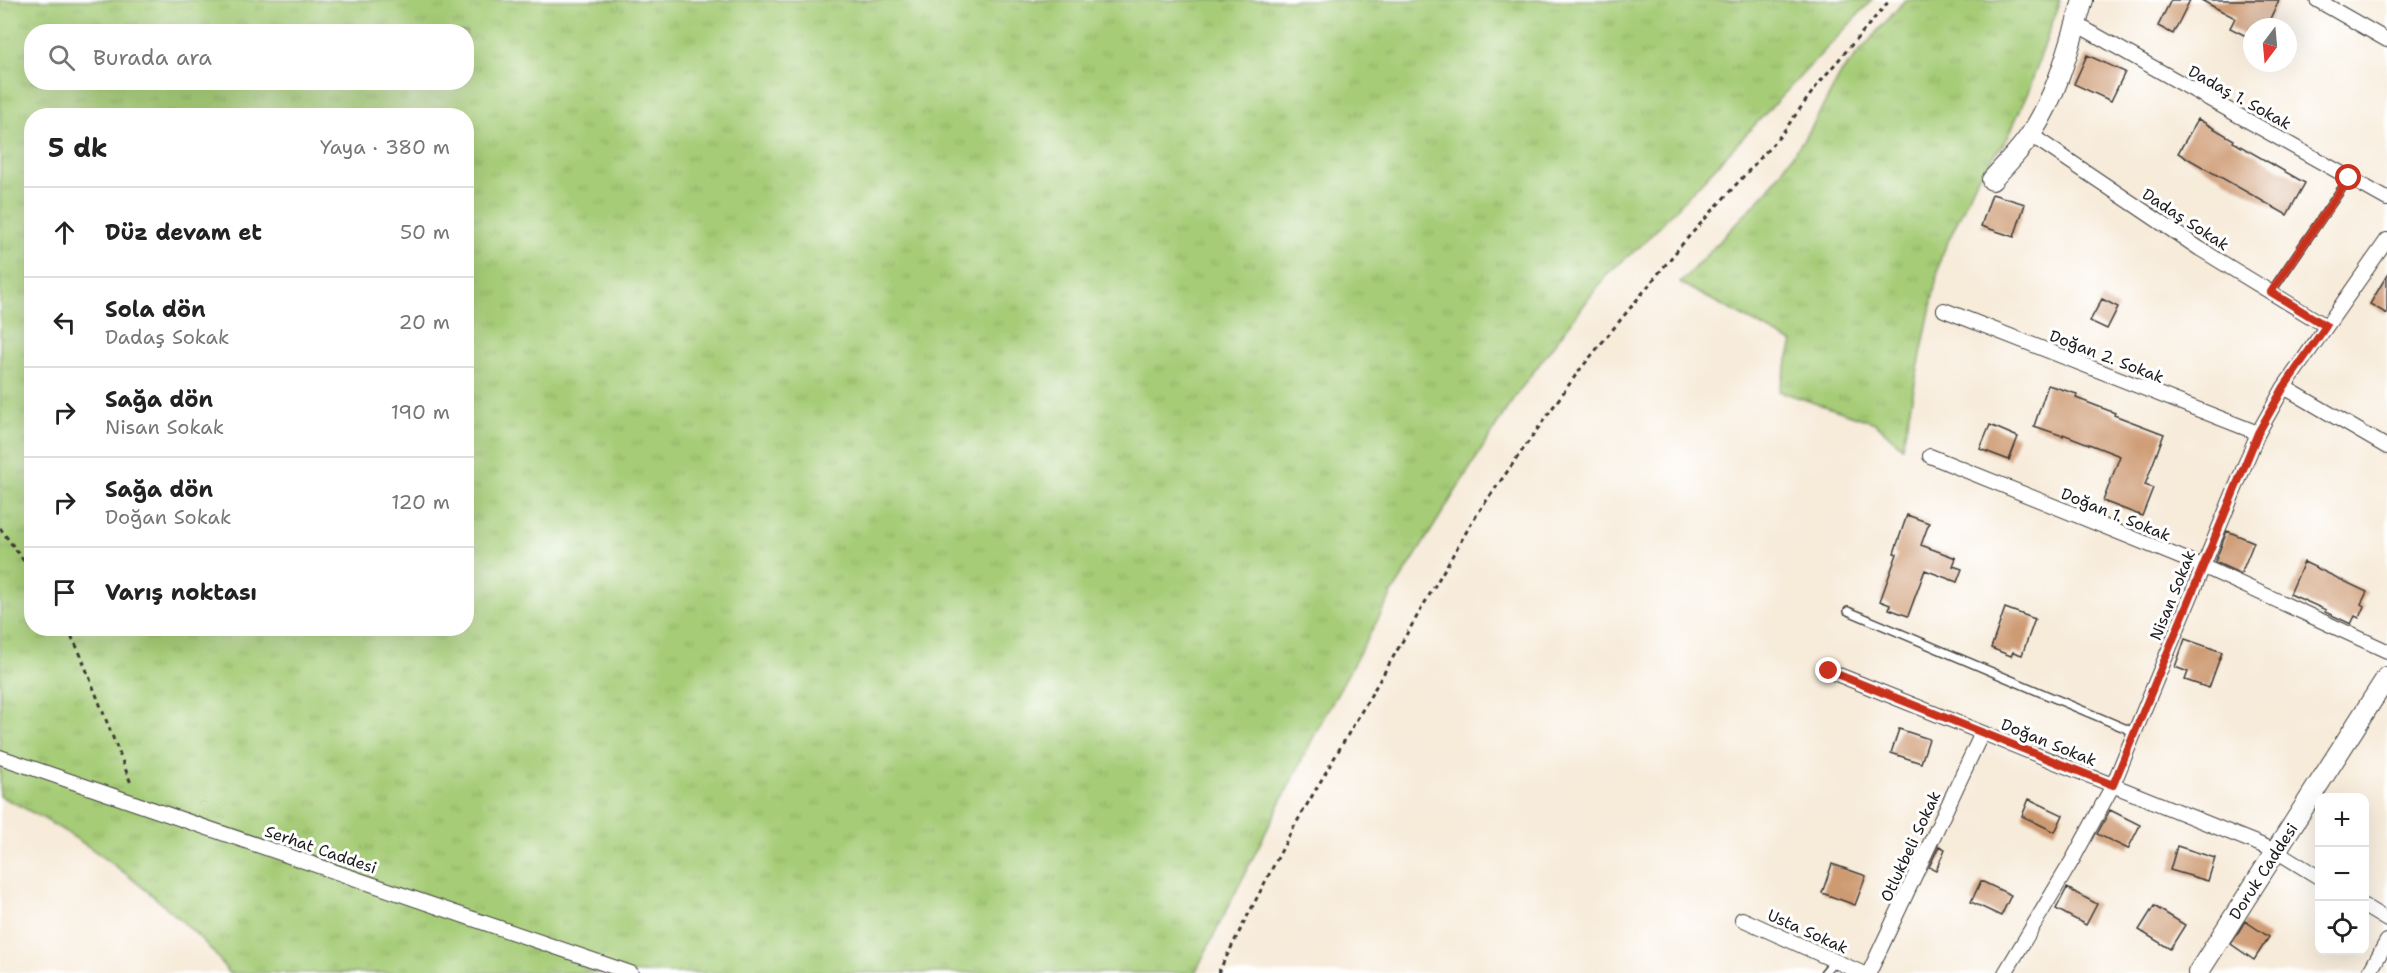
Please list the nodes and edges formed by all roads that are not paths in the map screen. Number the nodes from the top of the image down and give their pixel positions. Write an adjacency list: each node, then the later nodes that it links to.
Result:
1 (2083, 0): 3 (street)
2 (2317, 0): 4 (street)
3 (2076, 24): 5 (street); 6 (street, Dadaş 1. Sokak)
4 (2387, 40)
5 (2031, 135): 7 (street); 10 (street, Dadaş Sokak)
6 (2349, 178): 8 (street, Dadaş 1. Sokak); 10 (lane)
7 (1992, 180)
8 (2387, 199)
9 (2387, 240): 12 (street, Nisan Sokak)
10 (2271, 292): 12 (street, Dadaş Sokak)
11 (1944, 310): 14 (street, Doğan 2. Sokak)
12 (2326, 326): 13 (street, Nisan Sokak)
13 (2284, 387): 14 (street, Nisan Sokak); 15 (street)
14 (2258, 433): 17 (street, Nisan Sokak)
15 (2387, 447)
16 (1930, 456): 17 (street, Doğan 1. Sokak)
17 (2202, 566): 19 (street, Doğan 1. Sokak); 22 (street, Nisan Sokak)
18 (1848, 612): 22 (lane)
19 (2387, 651)
20 (1829, 671): 23 (street, Doğan Sokak)
21 (2387, 677): 26 (street, Doruk Caddesi)
22 (2134, 732): 25 (street, Nisan Sokak)
23 (1982, 733): 25 (street, Doğan Sokak); 36 (street, Otlukbeli Sokak)
24 (0, 757): 33 (street, Serhat Caddesi)
25 (2113, 785): 26 (street, Doğan Sokak); 37 (street, Nisan Sokak)
26 (2276, 851): 27 (street, Doğan Sokak); 38 (street, Doruk Caddesi)
27 (2315, 875)
28 (2369, 909): 30 (street)
29 (1742, 919): 32 (street, Usta Sokak)
30 (2387, 920)
31 (2387, 941): 39 (street)
32 (1834, 961): 34 (lane); 35 (street, Usta Sokak)
33 (631, 973)
34 (1824, 973)
35 (1862, 973)
36 (1869, 973)
37 (2005, 973)
38 (2198, 973)
39 (2369, 973)

